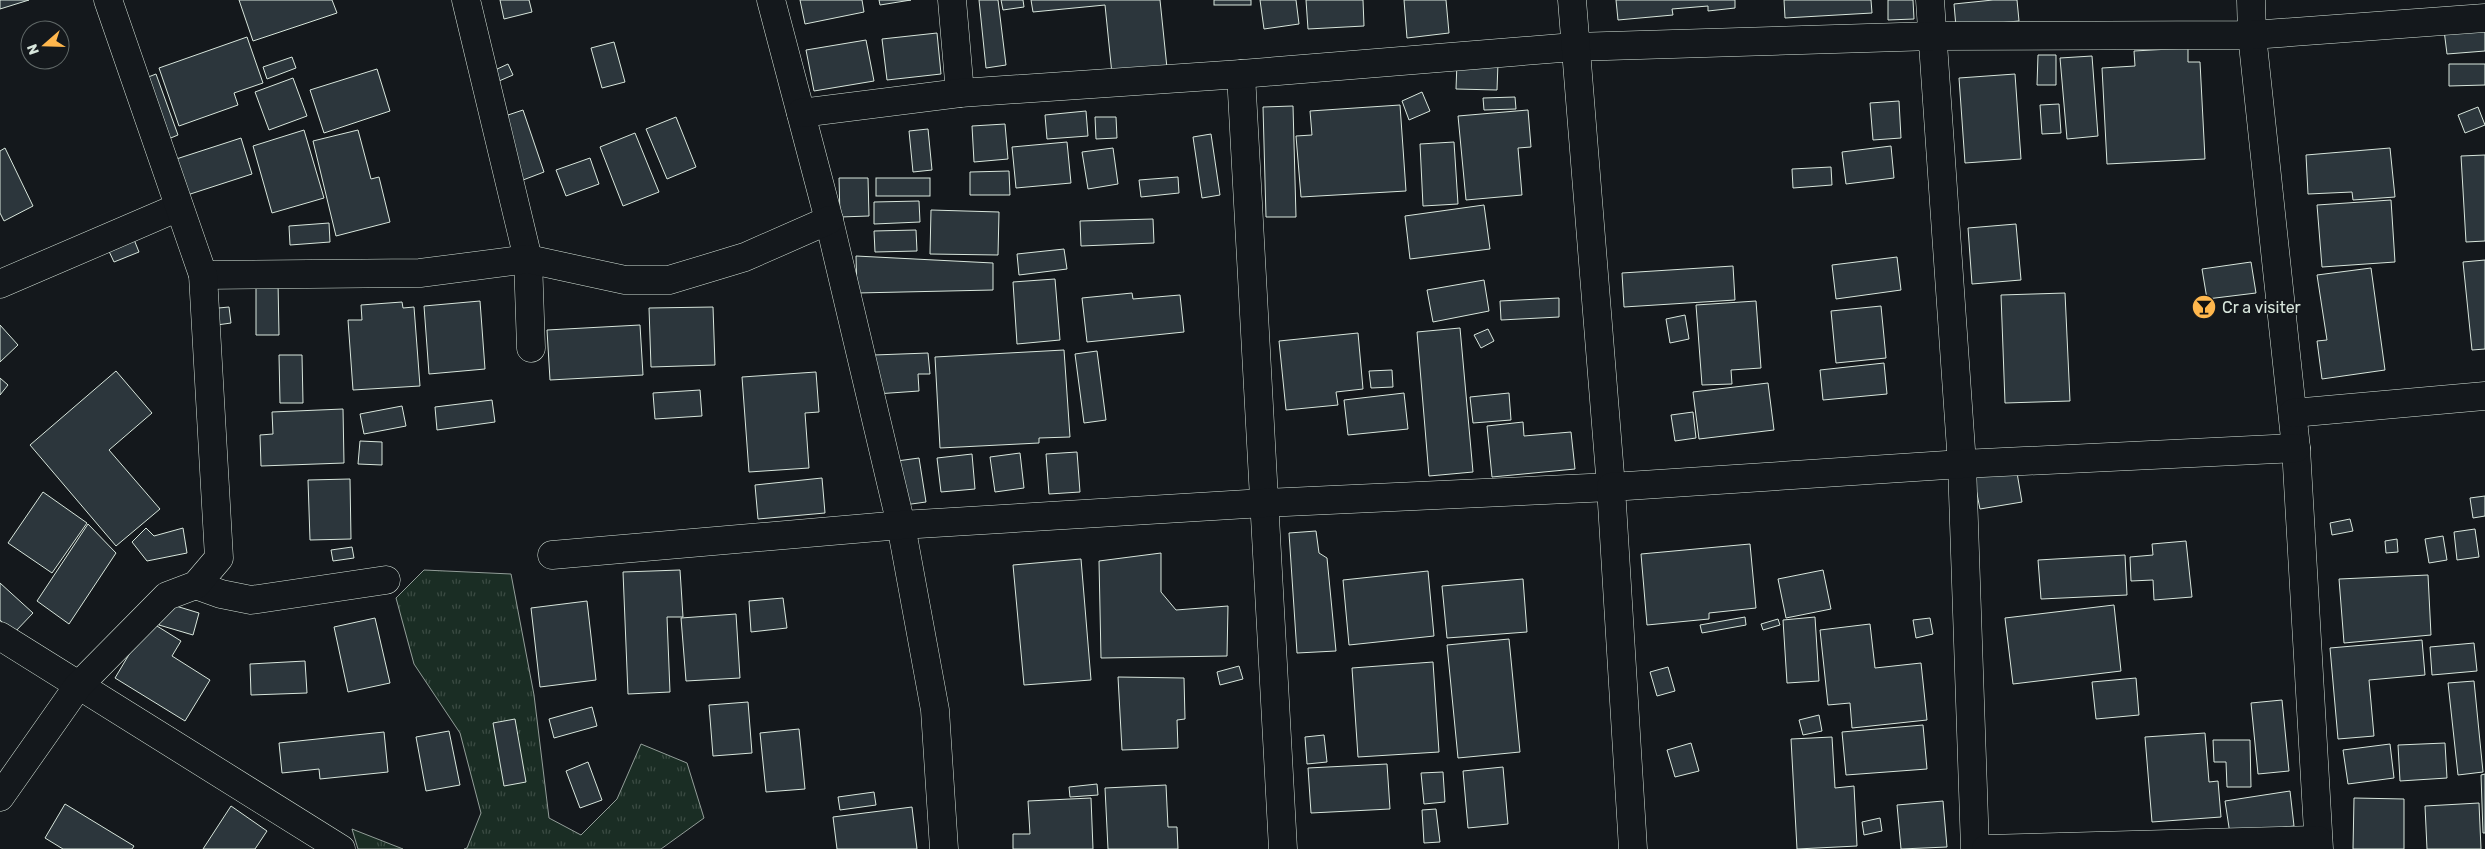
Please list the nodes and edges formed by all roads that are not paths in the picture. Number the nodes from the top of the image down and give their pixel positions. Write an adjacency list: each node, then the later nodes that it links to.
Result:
1 (108, 0): 15 (street)
2 (466, 0): 17 (street)
3 (771, 0): 14 (street)
4 (952, 0): 13 (street)
5 (1572, 0): 11 (street)
6 (1930, 0): 10 (street)
7 (2250, 0): 9 (street)
8 (2485, 18): 9 (street)
9 (2252, 35): 10 (street); 22 (street)
10 (1932, 36): 11 (street); 24 (street)
11 (1574, 47): 12 (street); 25 (street)
12 (1241, 74): 13 (street); 26 (street)
13 (960, 93): 14 (street)
14 (801, 113): 16 (street)
15 (180, 207): 18 (street); 19 (street)
16 (829, 220): 17 (street); 27 (street)
17 (528, 259): 18 (street); 20 (street)
18 (203, 275): 30 (street)
19 (0, 284)
20 (531, 348)
21 (2485, 396): 22 (street)
22 (2292, 413): 23 (street)
23 (2296, 448): 24 (street); 34 (street)
24 (1962, 464): 25 (street); 39 (street)
25 (1611, 487): 26 (street); 38 (street)
26 (1264, 503): 27 (street); 37 (street)
27 (901, 525): 28 (street); 36 (street)
28 (552, 555)
29 (386, 580): 30 (street)
30 (196, 585): 32 (street)
31 (0, 636): 32 (street)
32 (78, 686): 33 (street); 35 (street)
33 (0, 797)
34 (2319, 844): 40 (street)
35 (341, 849)
36 (944, 849)
37 (1283, 849)
38 (1633, 849)
39 (1975, 849)
40 (1986, 849)

